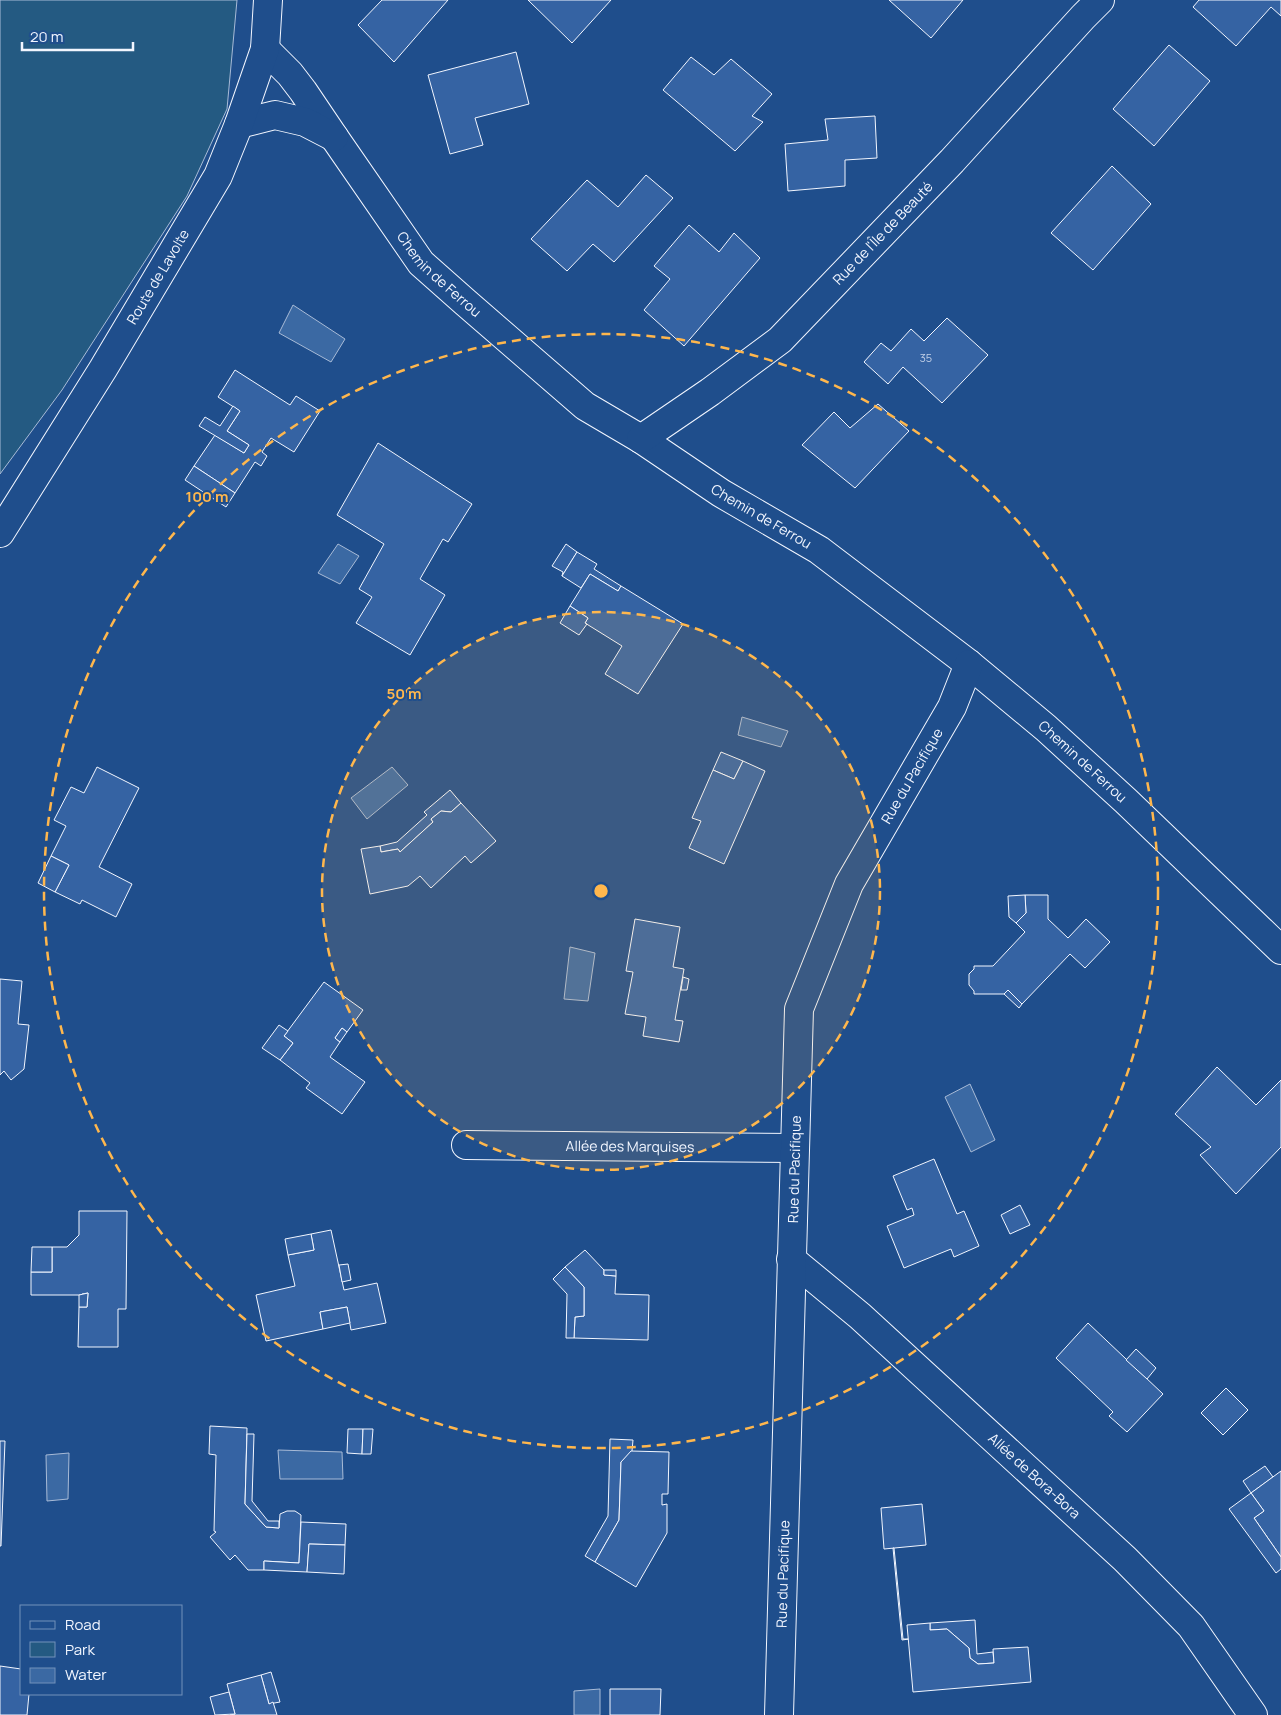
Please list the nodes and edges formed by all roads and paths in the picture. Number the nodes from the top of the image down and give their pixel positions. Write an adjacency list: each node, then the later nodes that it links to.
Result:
1 (268, 0): 3 (street, Route de Lavolte)
2 (1100, 0): 6 (street, Rue de l'Île de Beauté)
3 (265, 49): 4 (street, Route de Lavolte); 5 (street)
4 (239, 124): 5 (street, Chemin de Ferrou); 7 (street, Route de Lavolte)
5 (334, 137): 6 (street, Chemin de Ferrou)
6 (640, 439): 8 (street, Chemin de Ferrou)
7 (0, 533)
8 (969, 664): 9 (street, Chemin de Ferrou); 11 (street, Rue du Pacifique)
9 (1281, 950)
10 (466, 1145): 11 (street, Allée des Marquises)
11 (794, 1148): 12 (street, Rue du Pacifique)
12 (791, 1259): 13 (street, Rue du Pacifique); 14 (street, Allée de Bora-Bora)
13 (779, 1715)
14 (1254, 1715)

